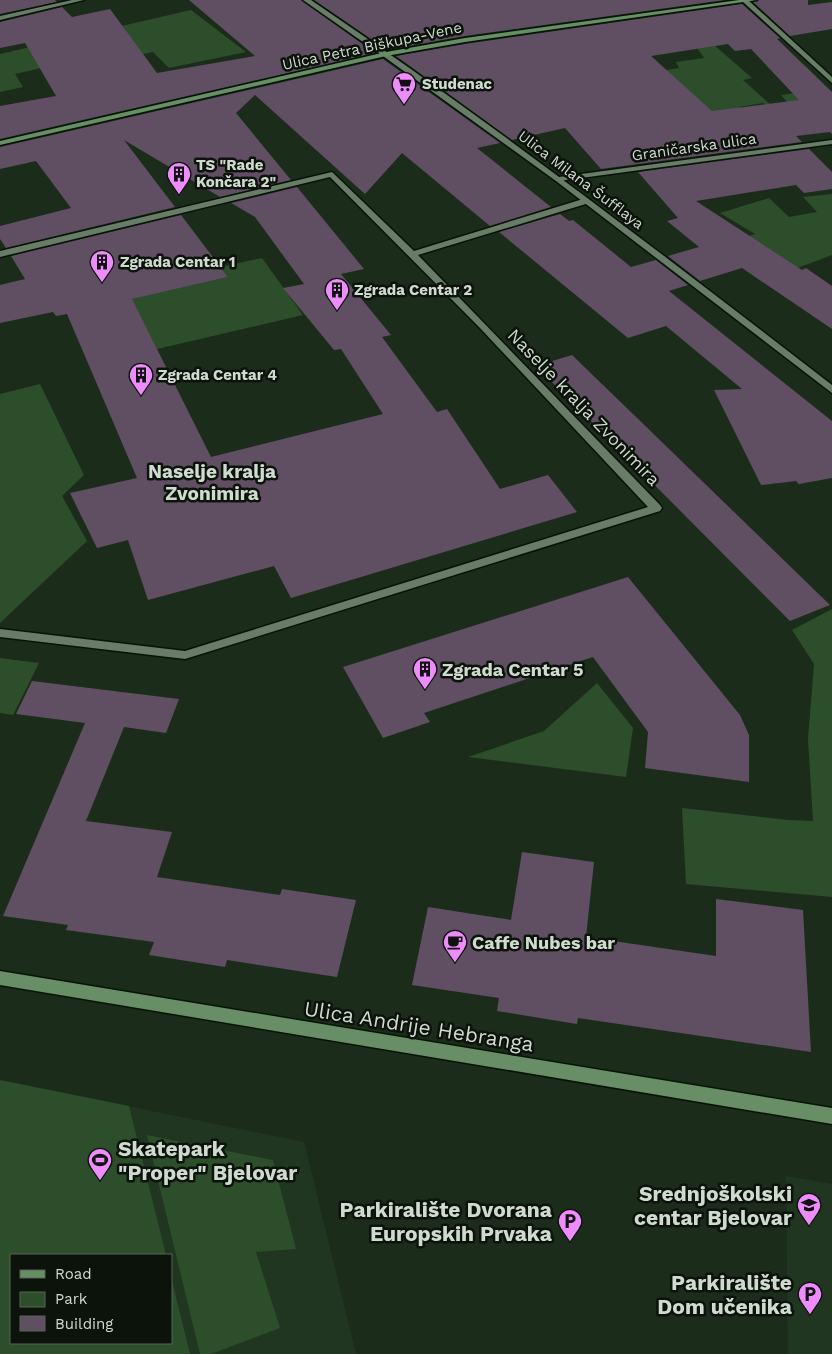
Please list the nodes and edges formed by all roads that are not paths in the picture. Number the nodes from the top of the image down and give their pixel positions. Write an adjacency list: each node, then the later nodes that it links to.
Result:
1 (81, 0): 5 (street)
2 (306, 0): 6 (street, Ulica Milana Šufflaya)
3 (754, 0): 4 (main road, Ulica Petra Biškupa-Vene)
4 (745, 1): 6 (main road, Ulica Petra Biškupa-Vene); 7 (street)
5 (0, 18)
6 (386, 54): 9 (main road, Ulica Petra Biškupa-Vene); 10 (street, Ulica Milana Šufflaya)
7 (832, 81)
8 (832, 142): 10 (street, Graničarska ulica)
9 (0, 143)
10 (559, 179): 11 (street, Ulica Milana Šufflaya)
11 (586, 201): 13 (street); 14 (street, Ulica Milana Šufflaya)
12 (0, 254): 13 (street, Naselje kralja Zvonimira)
13 (413, 254): 15 (street, Naselje kralja Zvonimira)
14 (832, 390)
15 (0, 633)
16 (0, 978): 17 (main road, Ulica Andrije Hebranga)
17 (832, 1116)

